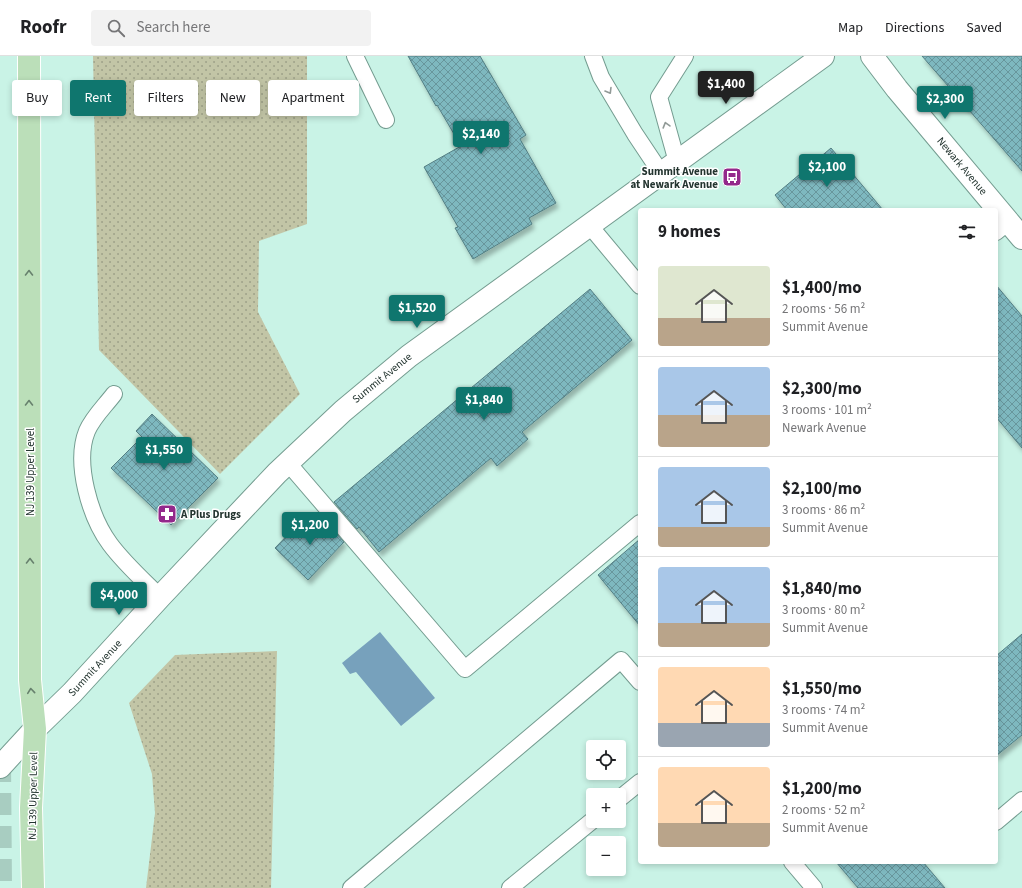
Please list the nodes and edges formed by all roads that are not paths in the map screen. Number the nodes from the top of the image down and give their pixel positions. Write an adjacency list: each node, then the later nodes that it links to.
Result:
1 (29, 56): 19 (main road, NJ 139 Upper Level, one-way to 1)
2 (355, 56): 7 (lane)
3 (593, 56): 8 (lane, one-way to 8)
4 (685, 56): 8 (lane, one-way to 4)
5 (823, 56): 8 (main road, Summit Avenue)
6 (872, 56): 9 (main road, Newark Avenue)
7 (386, 120)
8 (669, 168): 11 (main road, Summit Avenue)
9 (991, 208)
10 (998, 217): 12 (main road, Newark Avenue)
11 (590, 226): 13 (lane); 15 (main road, Summit Avenue)
12 (1009, 231)
13 (638, 284)
14 (114, 394): 17 (lane)
15 (288, 463): 16 (lane); 17 (main road, Summit Avenue)
16 (638, 525)
17 (160, 598): 19 (main road, Summit Avenue)
18 (638, 680): 28 (lane)
19 (35, 729): 20 (main road, Summit Avenue); 27 (main road, NJ 139 Upper Level)
20 (0, 767)
21 (638, 784): 22 (lane)
22 (626, 793)
23 (1022, 800): 24 (lane)
24 (998, 820)
25 (586, 826): 29 (lane)
26 (794, 864): 30 (lane)
27 (34, 888)
28 (351, 888)
29 (510, 888)
30 (814, 888)

